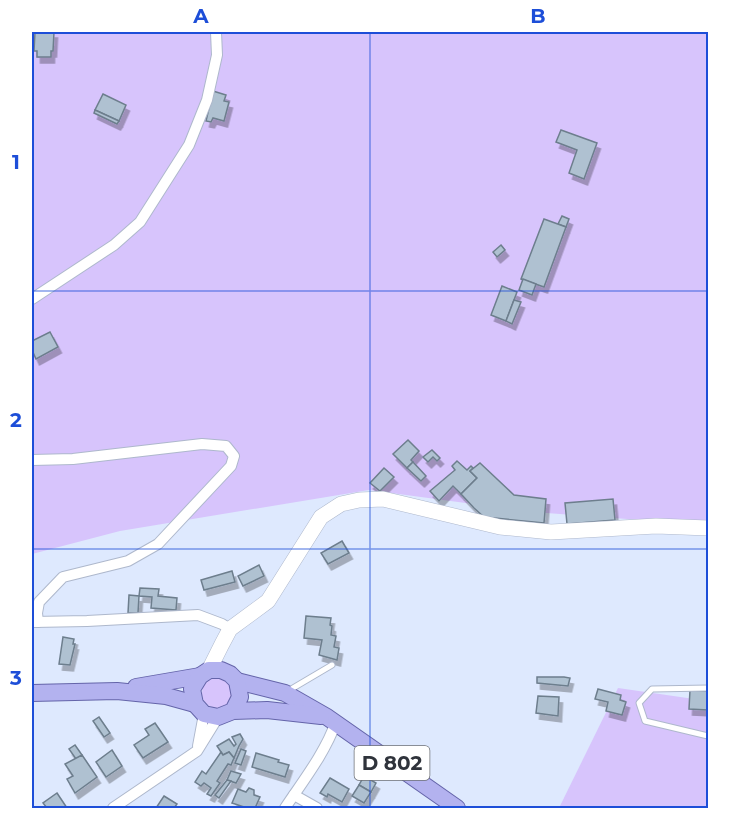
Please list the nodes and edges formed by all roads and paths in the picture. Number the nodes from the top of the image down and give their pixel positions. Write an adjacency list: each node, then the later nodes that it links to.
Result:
1 (216, 32): 2 (street)
2 (32, 299)
3 (32, 460): 5 (street)
4 (708, 528): 6 (street)
5 (35, 622): 6 (street)
6 (228, 634): 8 (street); 9 (street)
7 (332, 665): 13 (lane)
8 (205, 673): 9 (main road); 11 (main road, D 802); 14 (main road)
9 (233, 678): 13 (main road, D 802); 14 (main road)
10 (708, 688): 16 (lane)
11 (117, 691): 12 (main road, D 802); 14 (main road, D 802)
12 (32, 693)
13 (276, 701): 14 (main road, D 802); 15 (main road, D 802); 15 (main road, D 802)
14 (212, 712): 18 (street)
15 (332, 720): 17 (street); 21 (main road, D 802)
16 (708, 736)
17 (294, 795): 19 (street); 20 (street)
18 (113, 808)
19 (285, 808)
20 (317, 808)
21 (457, 808)

